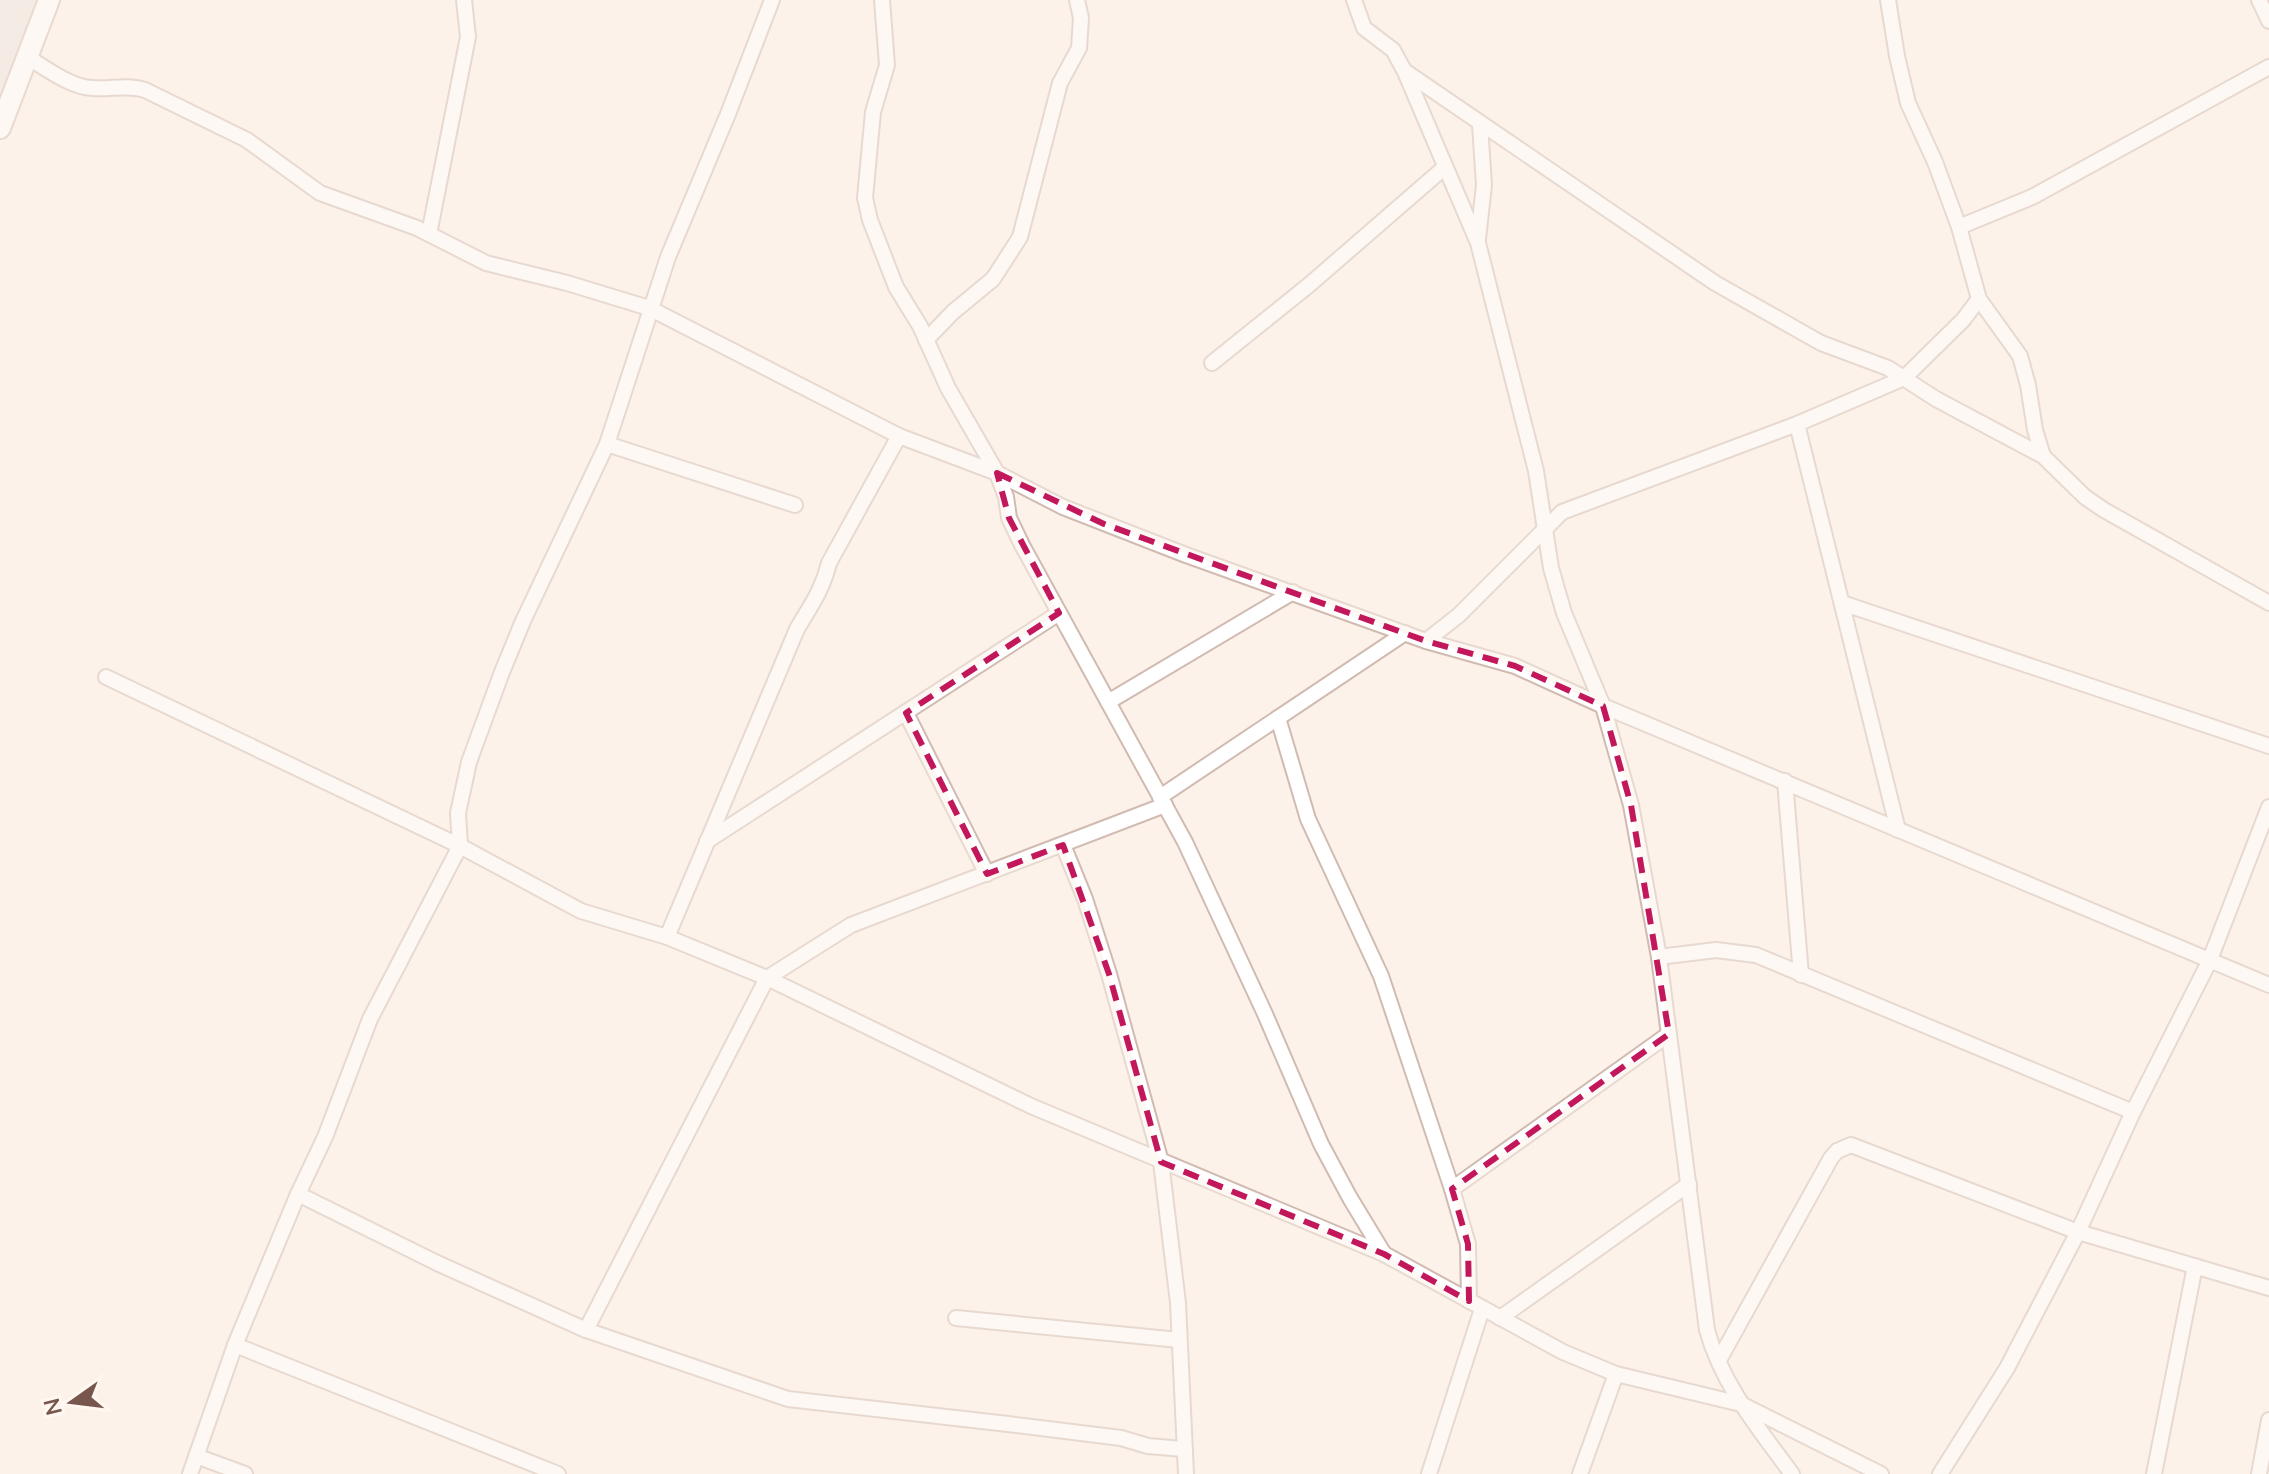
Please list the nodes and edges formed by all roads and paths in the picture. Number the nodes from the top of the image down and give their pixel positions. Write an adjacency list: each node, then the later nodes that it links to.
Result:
1 (49, 0): 10 (street)
2 (464, 0): 17 (street)
3 (772, 0): 20 (street)
4 (882, 0): 21 (street)
5 (1077, 0): 21 (street)
6 (1354, 0): 12 (street)
7 (1888, 0): 16 (street)
8 (2259, 0): 9 (street)
9 (2269, 21)
10 (27, 57): 14 (street); 17 (street)
11 (2269, 67): 16 (street)
12 (1405, 72): 13 (street); 15 (street)
13 (1480, 125): 18 (street); 23 (street)
14 (0, 128)
15 (1445, 167): 18 (street); 22 (street)
16 (1959, 227): 19 (street)
17 (429, 234): 20 (street)
18 (1478, 243): 30 (street)
19 (1979, 299): 23 (street); 27 (street)
20 (649, 308): 25 (street); 26 (street)
21 (926, 340): 28 (street)
22 (1212, 363)
23 (1904, 378): 24 (street); 27 (street)
24 (1797, 424): 30 (street); 32 (street)
25 (899, 436): 28 (street); 47 (street)
26 (607, 444): 29 (street); 49 (street)
27 (2043, 456): 33 (street)
28 (997, 473): 31 (street); 34 (street)
29 (795, 505)
30 (1544, 528): 36 (street); 39 (street)
31 (1293, 592): 35 (street); 38 (street)
32 (1842, 603): 42 (street); 46 (street)
33 (2269, 603)
34 (1059, 613): 38 (street); 40 (street)
35 (1405, 633): 36 (street); 41 (street)
36 (1426, 641): 39 (street)
37 (106, 677): 49 (street)
38 (1108, 702): 44 (street)
39 (1603, 706): 43 (street); 52 (street)
40 (906, 713): 47 (street); 50 (street)
41 (1278, 718): 44 (street); 61 (street)
42 (2269, 746)
43 (1785, 781): 46 (street); 54 (street)
44 (1162, 801): 48 (street); 64 (street)
45 (2269, 807): 53 (street)
46 (1898, 830): 53 (street)
47 (707, 841): 51 (street)
48 (1063, 845): 50 (street); 59 (street)
49 (460, 846): 51 (street); 62 (street)
50 (987, 874): 55 (street)
51 (667, 937): 55 (street)
52 (1659, 957): 54 (street); 57 (street)
53 (2209, 962): 56 (street); 58 (street)
54 (1801, 975): 58 (street)
55 (767, 978): 59 (street); 70 (street)
56 (2269, 985)
57 (1669, 1034): 60 (street); 61 (street)
58 (2133, 1112): 63 (street)
59 (1161, 1162): 64 (street); 71 (street)
60 (1689, 1184): 69 (street); 73 (street)
61 (1452, 1189): 67 (street)
62 (298, 1194): 70 (street); 72 (street)
63 (2078, 1232): 65 (street); 73 (street); 87 (street)
64 (1384, 1254): 67 (street)
65 (2195, 1266): 66 (street); 88 (street)
66 (2269, 1288)
67 (1476, 1305): 69 (street); 83 (street)
68 (956, 1318): 71 (street)
69 (1500, 1318): 74 (street)
70 (586, 1330): 77 (street)
71 (1179, 1340): 77 (street)
72 (235, 1345): 78 (street); 81 (street)
73 (1719, 1360): 75 (street)
74 (1616, 1374): 75 (street); 84 (street)
75 (1741, 1404): 85 (street); 86 (street)
76 (2269, 1420): 89 (street)
77 (1183, 1449): 82 (street)
78 (196, 1456): 79 (street); 80 (street)
79 (190, 1474)
80 (245, 1474)
81 (558, 1474)
82 (1186, 1474)
83 (1429, 1474)
84 (1580, 1474)
85 (1792, 1474)
86 (1881, 1474)
87 (1940, 1474)
88 (2154, 1474)
89 (2259, 1474)

